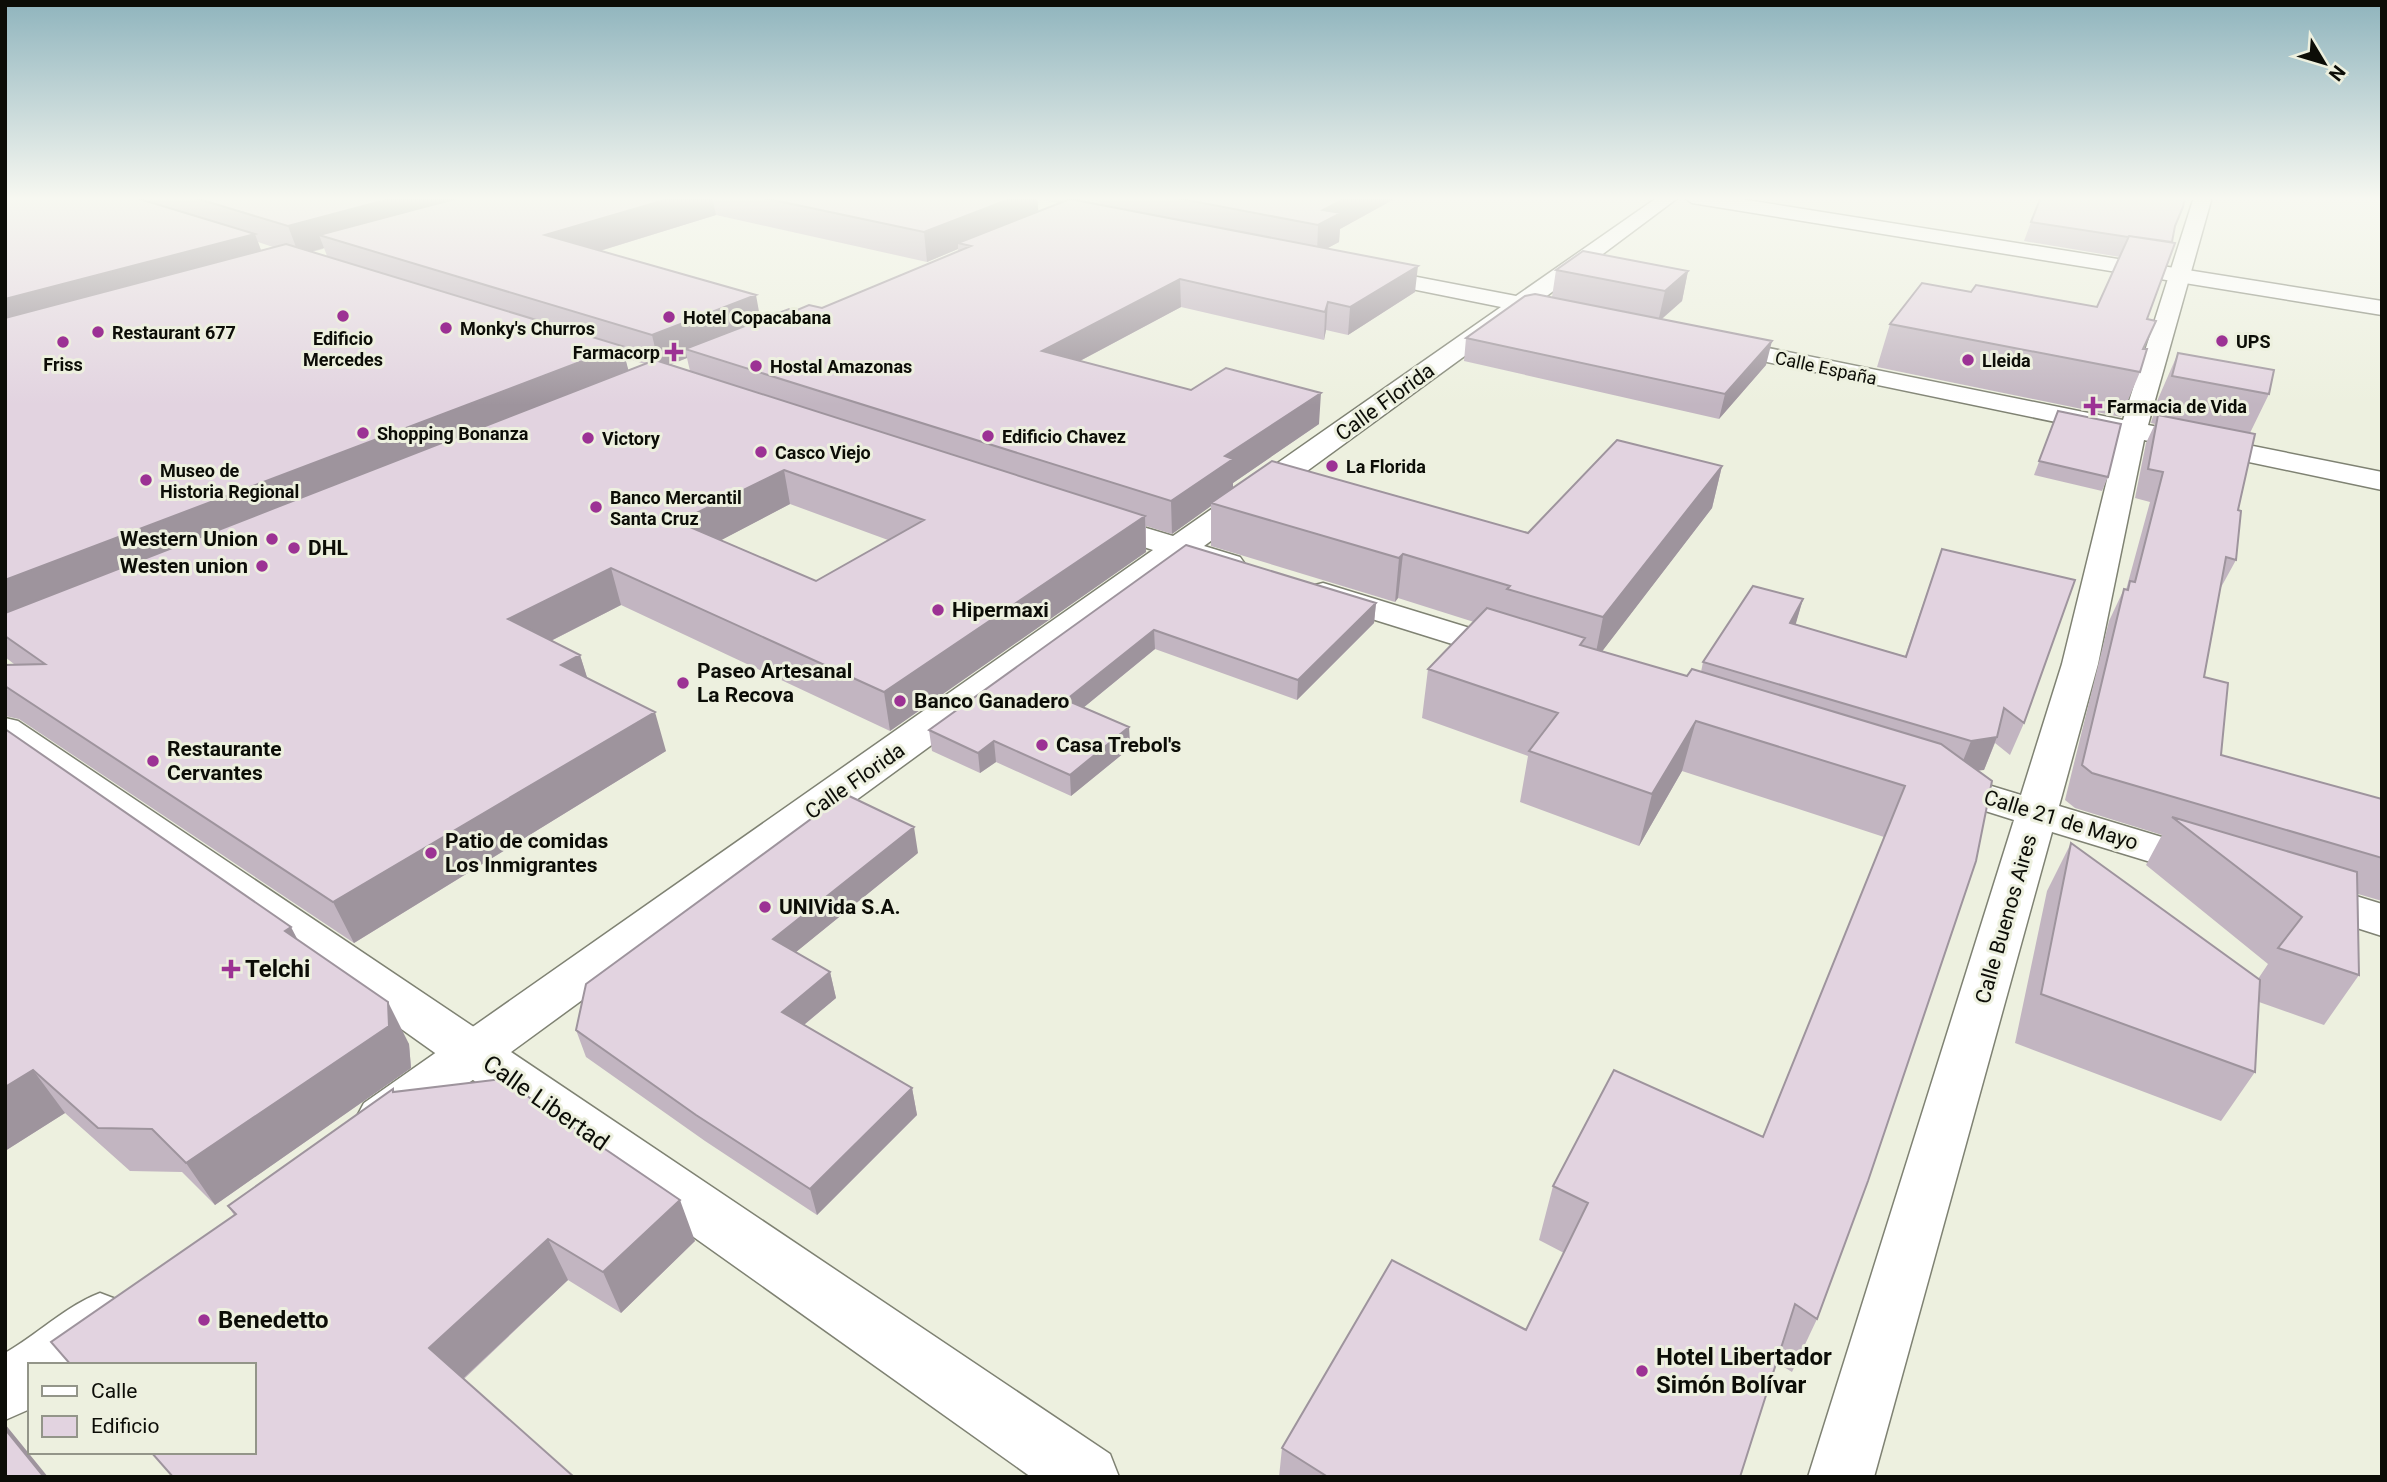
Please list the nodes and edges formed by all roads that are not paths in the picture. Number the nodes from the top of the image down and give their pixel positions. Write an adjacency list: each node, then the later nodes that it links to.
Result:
1 (1574, 266): 6 (street, Calle Florida)
2 (2114, 266): 5 (street)
3 (2183, 266): 5 (street, Calle Buenos Aires)
4 (1346, 270): 6 (street)
5 (2180, 277): 7 (street); 10 (street, Calle Buenos Aires)
6 (1521, 304): 8 (street); 13 (street, Calle Florida)
7 (2382, 308)
8 (1561, 312)
9 (1692, 340): 10 (street, Calle España)
10 (2133, 430): 11 (street, Calle España); 19 (street, Calle Buenos Aires)
11 (2382, 481)
12 (1073, 514): 13 (street)
13 (1179, 549): 14 (street); 23 (street, Calle Florida)
14 (1258, 573)
15 (1298, 586): 16 (street)
16 (1535, 659)
17 (5, 729): 23 (street, Calle Libertad)
18 (1905, 772): 19 (street, Calle 21 de Mayo)
19 (2037, 813): 20 (street, Calle 21 de Mayo); 30 (street, Calle Buenos Aires)
20 (2236, 874)
21 (2276, 887): 22 (street)
22 (2382, 920)
23 (472, 1053): 24 (street, Calle Florida); 29 (street, Calle Libertad)
24 (349, 1141)
25 (126, 1302): 26 (street)
26 (43, 1363)
27 (28, 1373): 28 (street)
28 (5, 1390)
29 (1087, 1477)
30 (1841, 1477)

